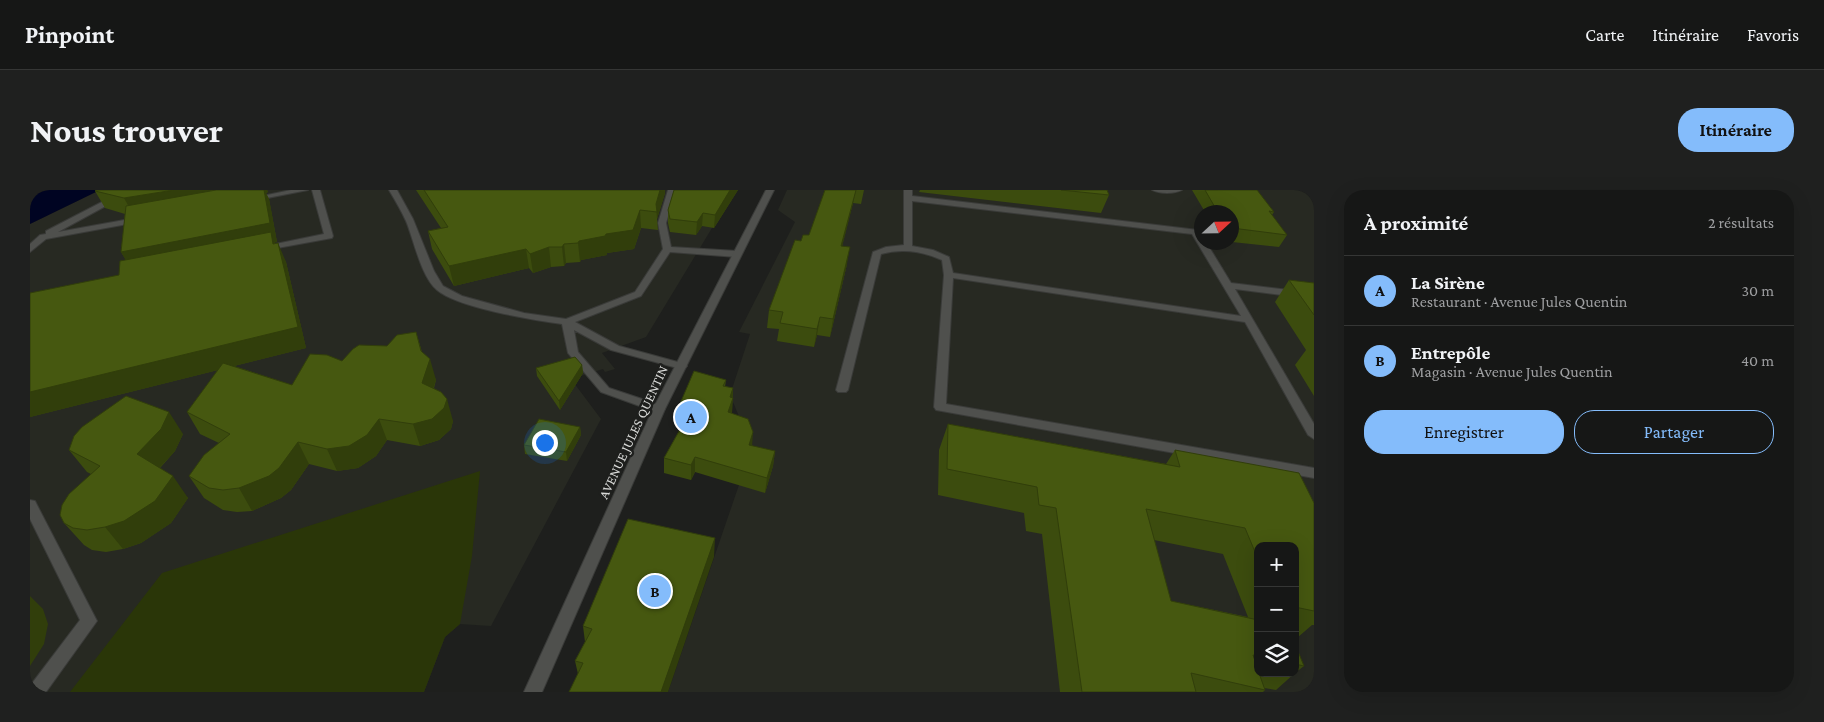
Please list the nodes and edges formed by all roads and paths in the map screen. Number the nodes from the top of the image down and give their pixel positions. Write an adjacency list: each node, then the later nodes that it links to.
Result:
1 (131, 190): 12 (street)
2 (304, 190): 10 (street)
3 (316, 190): 16 (street)
4 (394, 190): 22 (street)
5 (672, 190): 14 (street)
6 (770, 190): 17 (street, AVENUE JULES QUENTIN)
7 (1156, 190): 8 (street)
8 (1178, 190)
9 (908, 194): 13 (street); 19 (street)
10 (238, 202)
11 (150, 218): 12 (street)
12 (43, 237): 15 (street)
13 (908, 248): 18 (street); 24 (street)
14 (667, 249): 17 (street); 22 (street)
15 (30, 250)
16 (254, 252)
17 (737, 254): 23 (street, AVENUE JULES QUENTIN)
18 (950, 275): 21 (street); 27 (street)
19 (1228, 285): 20 (street); 21 (street)
20 (1314, 296)
21 (1249, 320): 26 (street)
22 (567, 322): 23 (street); 25 (street)
23 (681, 366): 25 (street, AVENUE JULES QUENTIN)
24 (842, 390)
25 (659, 409): 30 (street, AVENUE JULES QUENTIN)
26 (1314, 435)
27 (1314, 473)
28 (30, 505): 29 (street)
29 (36, 692)
30 (533, 692)

